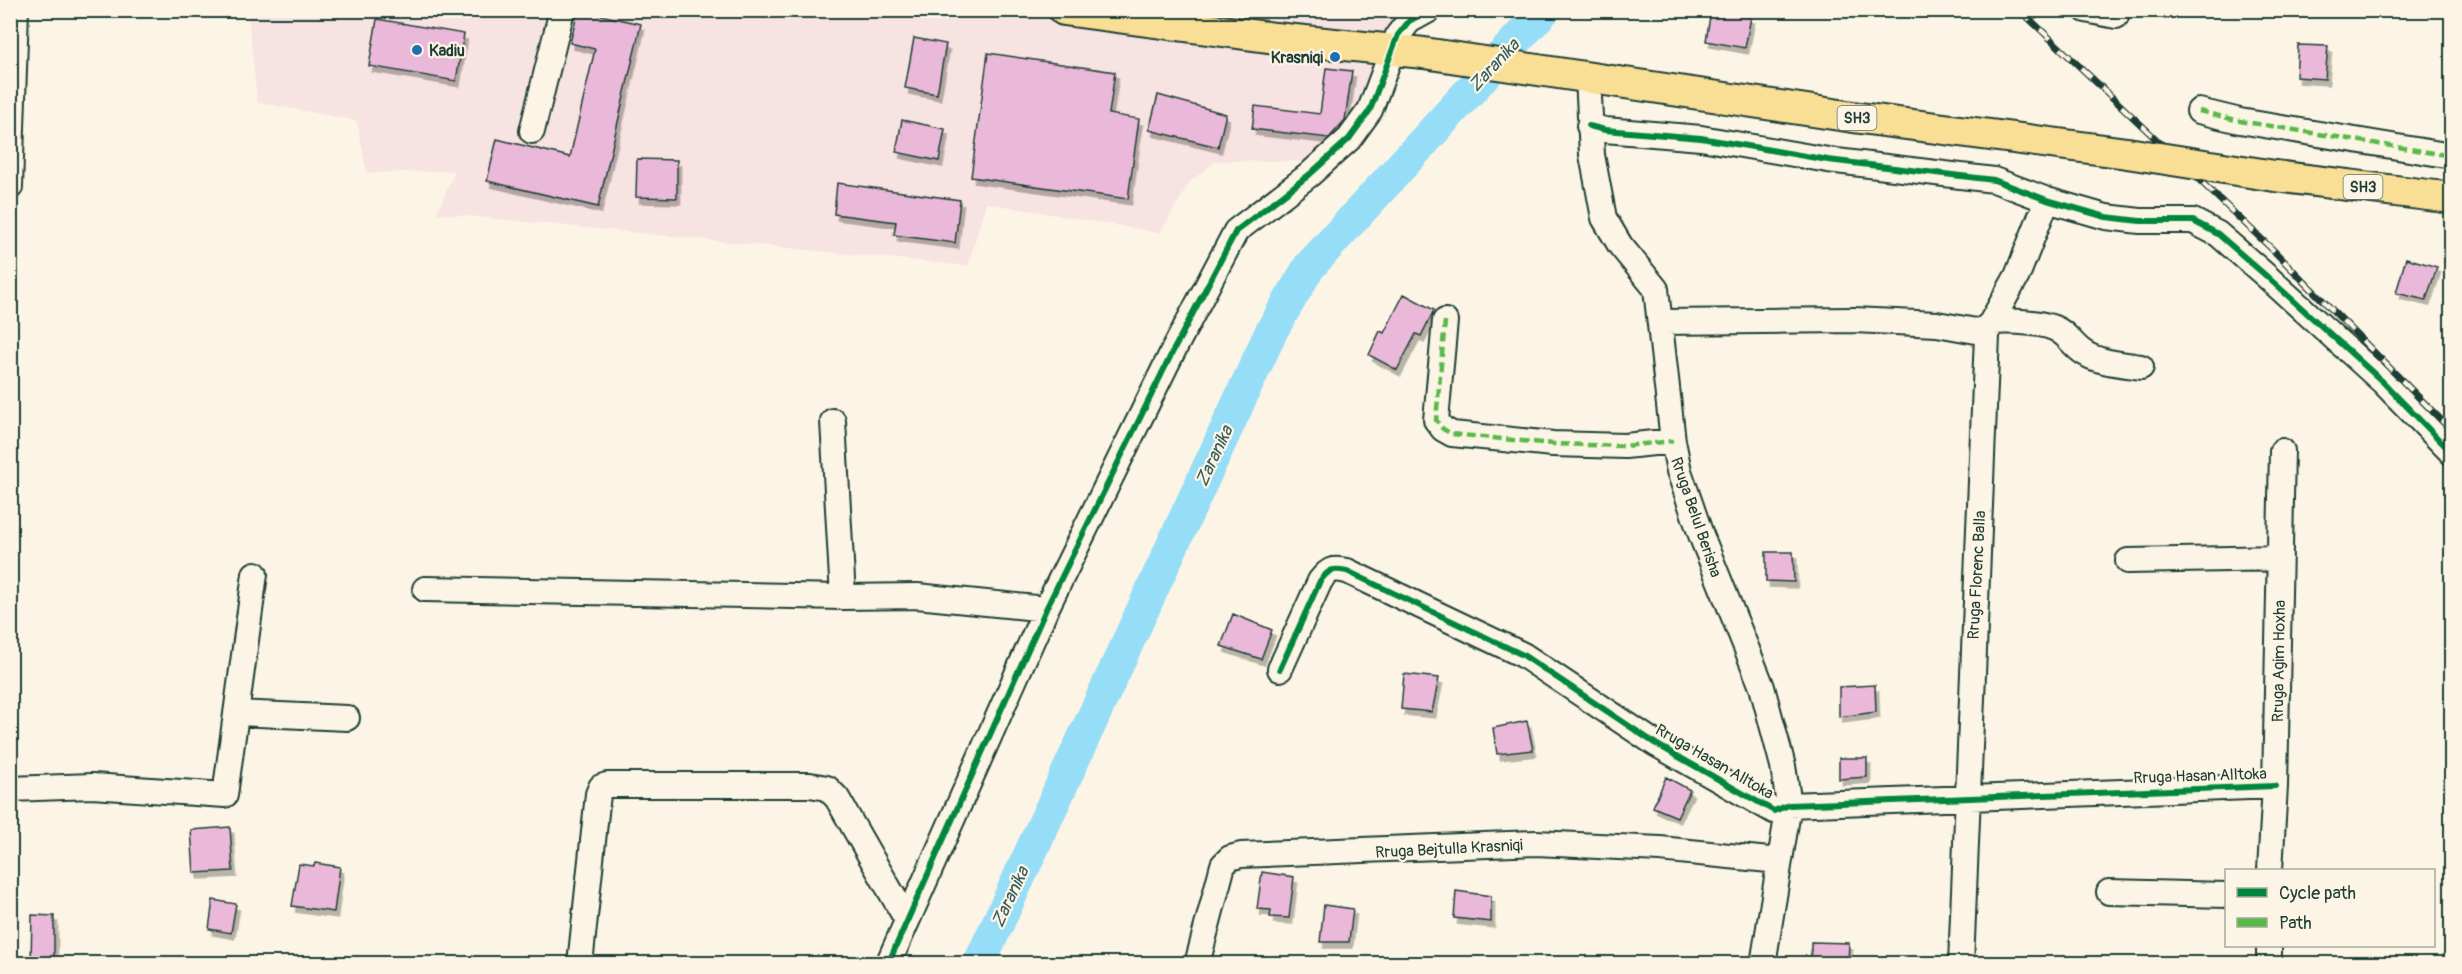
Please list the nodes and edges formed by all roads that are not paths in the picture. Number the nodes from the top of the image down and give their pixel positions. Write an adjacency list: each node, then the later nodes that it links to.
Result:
1 (16, 10): 13 (street)
2 (562, 10): 11 (street)
3 (1064, 10): 7 (main road, SH3)
4 (1429, 10): 7 (street)
5 (2086, 10): 6 (street)
6 (2115, 16)
7 (1393, 50): 8 (main road, SH3); 29 (street)
8 (1576, 76): 10 (street, Rruga Belul Berisha); 14 (main road, SH3, bridge)
9 (2199, 111): 12 (street)
10 (1589, 126): 15 (street); 17 (street, Rruga Belul Berisha)
11 (532, 131)
12 (2451, 156)
13 (10, 187)
14 (2451, 198)
15 (2047, 200): 18 (street, Rruga Florenc Balla); 23 (street)
16 (1445, 321): 21 (street)
17 (1661, 322): 18 (street); 21 (street, Rruga Belul Berisha)
18 (1992, 322): 19 (street); 35 (street, Rruga Florenc Balla)
19 (2141, 367)
20 (833, 421): 28 (street)
21 (1673, 441): 36 (street, Rruga Belul Berisha)
22 (2282, 451): 24 (street, Rruga Agim Hoxha)
23 (2451, 453)
24 (2280, 558): 25 (street); 33 (street, Rruga Agim Hoxha)
25 (2128, 561)
26 (255, 574): 31 (street)
27 (425, 589): 28 (street)
28 (843, 597): 29 (street)
29 (1046, 609): 41 (street)
30 (1280, 669): 36 (street, Rruga Hasan Alltoka)
31 (238, 713): 32 (street); 34 (street)
32 (347, 718)
33 (2275, 786): 35 (street, Rruga Hasan Alltoka); 38 (street, Rruga Agim Hoxha)
34 (10, 789)
35 (1967, 798): 36 (street, Rruga Hasan Alltoka); 47 (street, Rruga Florenc Balla)
36 (1789, 805): 37 (street, Rruga Belul Berisha)
37 (1779, 861): 45 (street, Rruga Bejtulla Krasniqi); 46 (street, Rruga Belul Berisha)
38 (2270, 869)
39 (2109, 892): 40 (street)
40 (2225, 895)
41 (908, 920): 43 (street); 44 (street)
42 (2269, 947): 48 (street)
43 (580, 963)
44 (888, 963)
45 (1197, 963)
46 (1763, 963)
47 (1961, 963)
48 (2269, 963)

